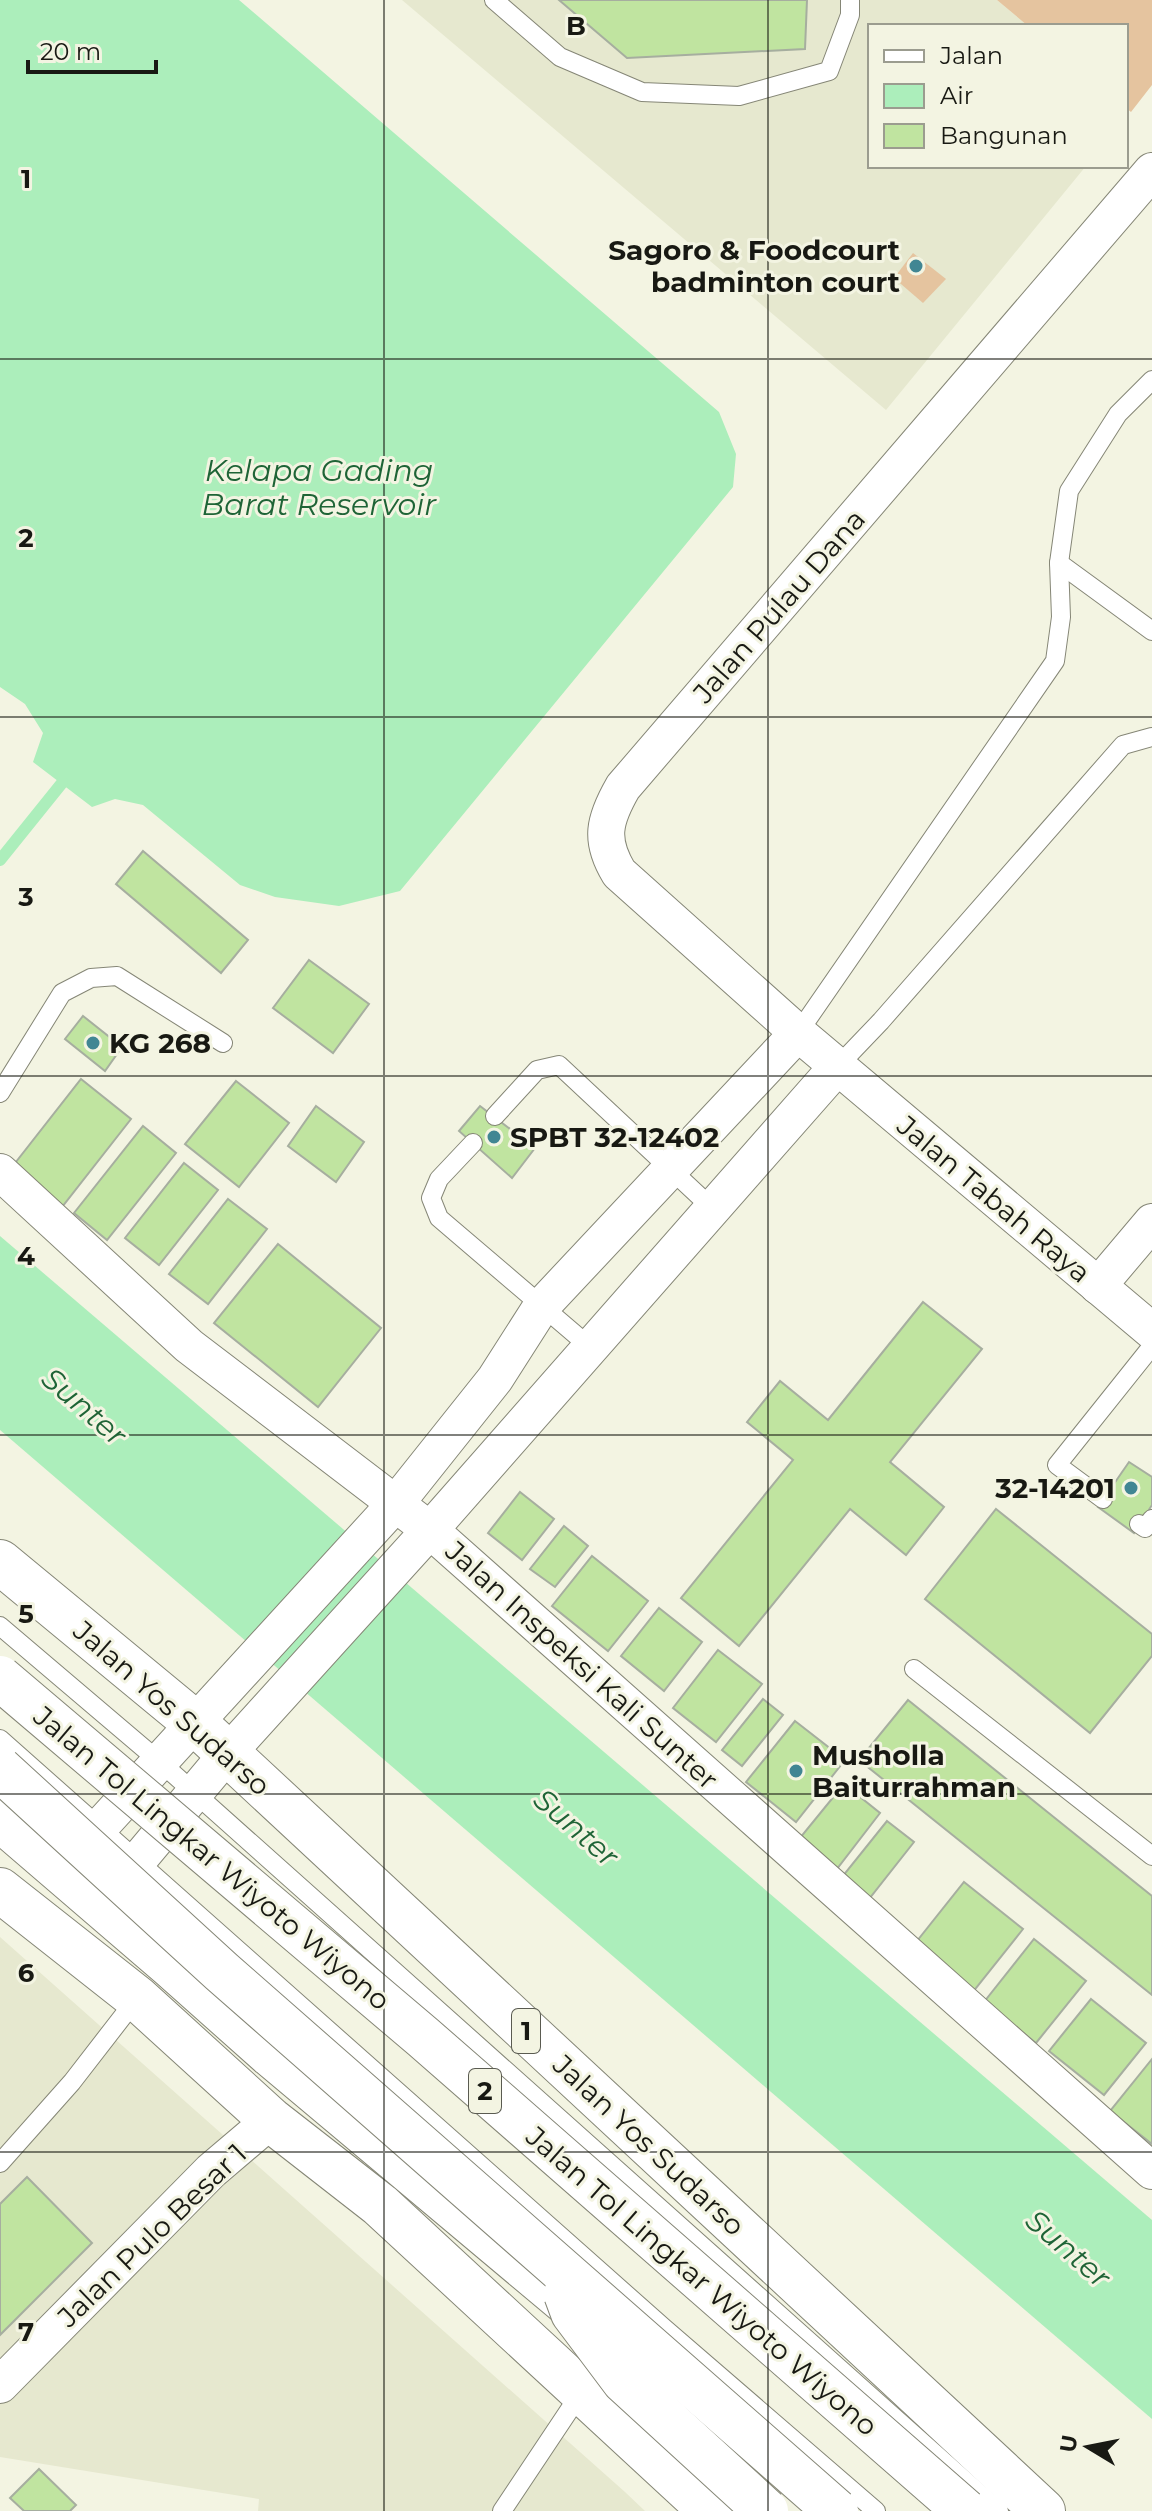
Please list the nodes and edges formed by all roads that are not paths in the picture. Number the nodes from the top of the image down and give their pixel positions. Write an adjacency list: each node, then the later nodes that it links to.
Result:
1 (494, 0): 2 (lane)
2 (850, 0)
3 (1152, 171): 8 (street, Jalan Pulau Dana)
4 (1152, 380): 5 (lane)
5 (1059, 563): 6 (lane); 8 (lane)
6 (1152, 631)
7 (1152, 737): 10 (lane)
8 (790, 1041): 10 (street, Jalan Pulau Dana); 14 (street)
9 (223, 1043): 11 (lane)
10 (831, 1074): 16 (street); 18 (street, Jalan Tabah Raya)
11 (0, 1093)
12 (495, 1116): 14 (lane)
13 (473, 1143): 19 (lane)
14 (671, 1168): 16 (lane); 19 (street)
15 (0, 1172): 24 (street, Jalan Inspeksi Kali Sunter)
16 (712, 1208): 22 (street)
17 (1152, 1222): 18 (street)
18 (1098, 1286): 20 (street, Jalan Tabah Raya)
19 (541, 1307): 22 (lane); 24 (street)
20 (1152, 1331)
21 (1152, 1346): 23 (lane)
22 (590, 1347): 25 (street)
23 (1103, 1499)
24 (397, 1502): 25 (street, Jalan Inspeksi Kali Sunter); 30 (street)
25 (418, 1542): 32 (street); 48 (street, Jalan Inspeksi Kali Sunter)
26 (0, 1562): 30 (highway, Jalan Yos Sudarso / 1)
27 (0, 1626): 33 (lane)
28 (914, 1669): 38 (lane)
29 (0, 1678): 56 (highway, Jalan Tol Lingkar Wiyoto Wiyono / 2, bridge)
30 (195, 1723): 32 (highway, Jalan Yos Sudarso / 1); 33 (street)
31 (0, 1739): 37 (lane)
32 (228, 1753): 35 (street); 58 (highway, Jalan Yos Sudarso / 1)
33 (160, 1762): 35 (lane); 37 (street)
34 (0, 1769): 49 (highway, bridge)
35 (195, 1794): 39 (street); 57 (lane)
36 (0, 1819): 40 (highway)
37 (99, 1828): 39 (lane); 40 (street)
38 (1152, 1856)
39 (139, 1861): 42 (street); 55 (lane)
40 (60, 1870): 42 (highway)
41 (0, 1890): 43 (highway)
42 (100, 1906): 45 (highway)
43 (137, 1998): 44 (highway); 47 (lane)
44 (199, 2054): 45 (highway); 46 (highway)
45 (271, 2055): 52 (highway)
46 (271, 2120): 50 (street, Jalan Pulo Besar 1); 51 (highway)
47 (0, 2163)
48 (1152, 2171)
49 (557, 2268): 52 (highway, bridge); 52 (highway, bridge)
50 (0, 2385)
51 (582, 2391): 53 (lane); 54 (highway)
52 (802, 2509)
53 (502, 2511)
54 (711, 2511)
55 (876, 2511)
56 (965, 2511)
57 (999, 2511)
58 (1043, 2511)

